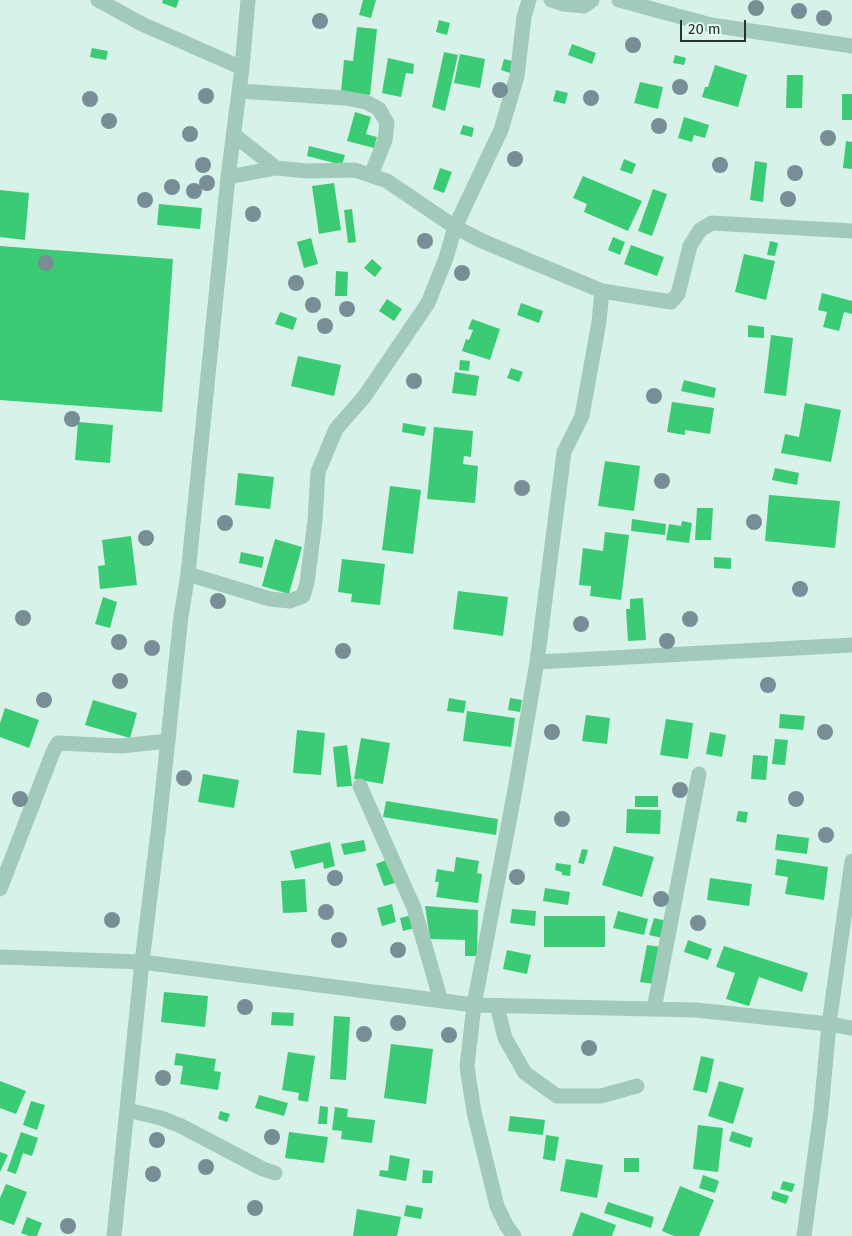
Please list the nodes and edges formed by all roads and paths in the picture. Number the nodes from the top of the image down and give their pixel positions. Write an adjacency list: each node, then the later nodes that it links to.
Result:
1 (98, 0): 8 (street)
2 (248, 0): 8 (street)
3 (529, 0): 14 (street)
4 (550, 0): 5 (street)
5 (592, 0)
6 (619, 0): 7 (street)
7 (852, 46)
8 (242, 68): 9 (street)
9 (239, 91): 10 (street); 12 (street)
10 (234, 135): 11 (street); 13 (street)
11 (276, 168): 12 (street); 13 (street)
12 (371, 175): 14 (street)
13 (228, 177): 17 (street)
14 (455, 227): 16 (street); 17 (street)
15 (852, 231): 16 (street)
16 (602, 291): 19 (street)
17 (188, 574): 20 (street)
18 (852, 645): 19 (street)
19 (537, 662): 28 (street)
20 (170, 718): 24 (street); 26 (street)
21 (699, 774): 30 (street)
22 (360, 786): 27 (street)
23 (852, 861): 31 (street)
24 (0, 889)
25 (0, 957): 26 (street)
26 (142, 962): 27 (street); 34 (street)
27 (441, 1001): 28 (street)
28 (474, 1005): 29 (street); 37 (street)
29 (497, 1006): 30 (street); 33 (street)
30 (654, 1009): 31 (street)
31 (829, 1024): 32 (street); 38 (street)
32 (852, 1028)
33 (637, 1086)
34 (127, 1110): 35 (street); 36 (street)
35 (275, 1173)
36 (114, 1236)
37 (514, 1236)
38 (804, 1236)

